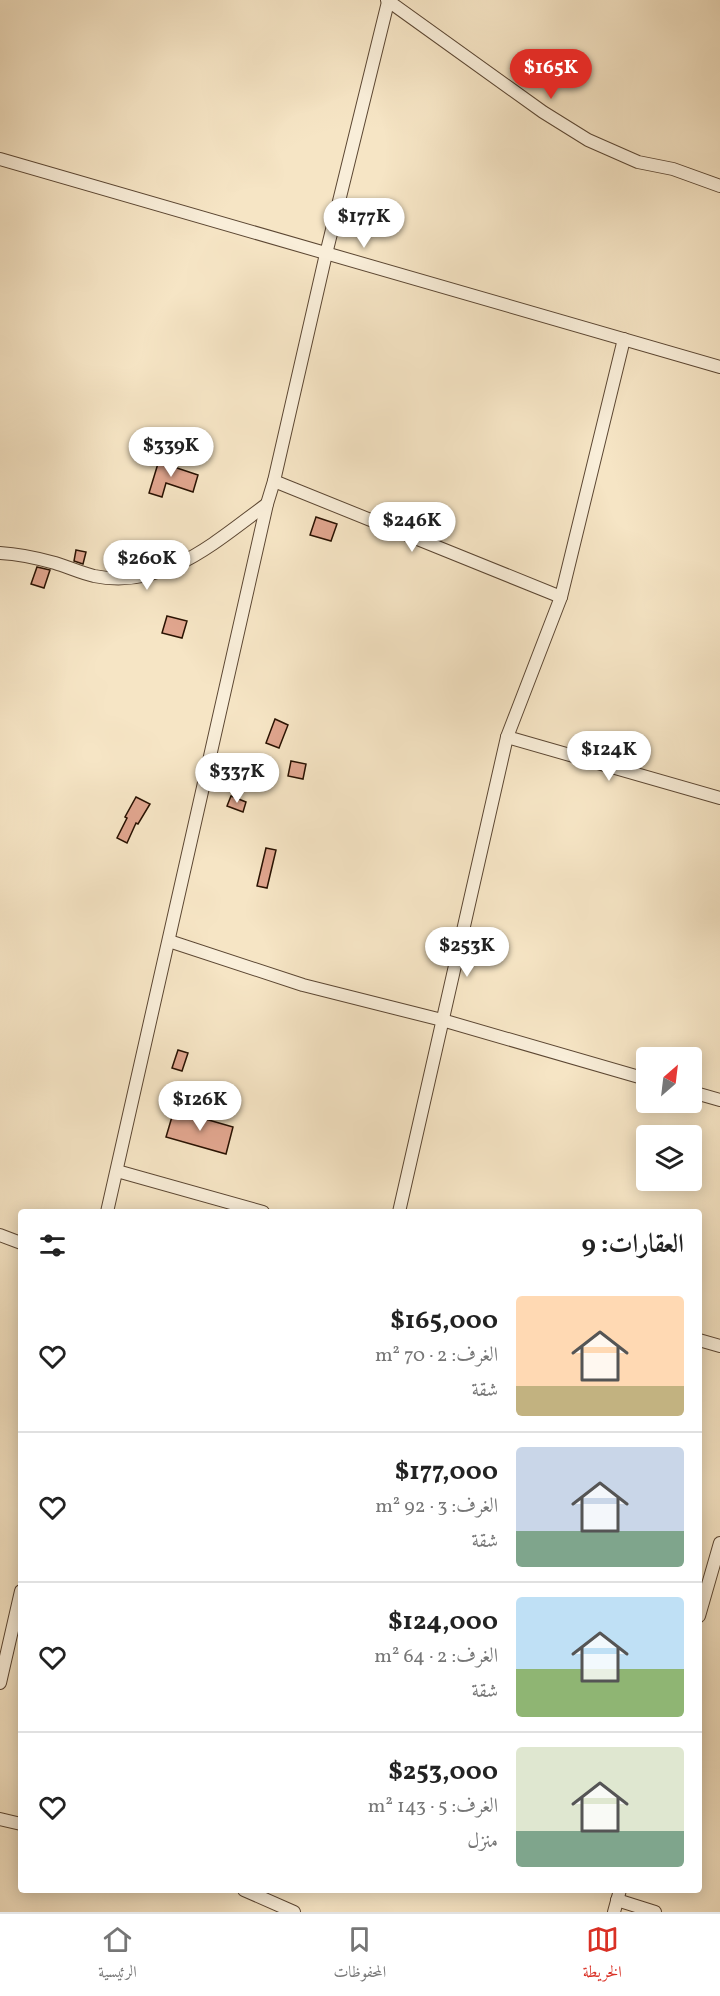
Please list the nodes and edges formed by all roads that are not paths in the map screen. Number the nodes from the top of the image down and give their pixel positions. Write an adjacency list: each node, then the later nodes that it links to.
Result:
1 (387, 1): 3 (street); 4 (street)
2 (0, 159): 4 (street)
3 (720, 186)
4 (326, 254): 5 (street); 7 (street)
5 (624, 339): 6 (street); 10 (street)
6 (720, 367)
7 (274, 481): 8 (street); 10 (street)
8 (267, 504): 9 (street); 13 (street)
9 (0, 554)
10 (561, 597): 11 (street)
11 (507, 737): 12 (street); 14 (street)
12 (720, 798)
13 (169, 941): 14 (street); 18 (street)
14 (442, 1020): 15 (street); 21 (street)
15 (636, 1076)
16 (702, 1095): 17 (street)
17 (720, 1100)
18 (117, 1171): 19 (street); 20 (street)
19 (108, 1209)
20 (252, 1209)
21 (400, 1209)
22 (0, 1235): 23 (street)
23 (18, 1242)
24 (702, 1341): 25 (street)
25 (720, 1346)
26 (720, 1543): 28 (street)
27 (18, 1604): 29 (street)
28 (702, 1606)
29 (0, 1683)
30 (0, 1819): 31 (street)
31 (18, 1823)
32 (251, 1893): 34 (street)
33 (617, 1901): 35 (street)
34 (294, 1912)
35 (655, 1912)

